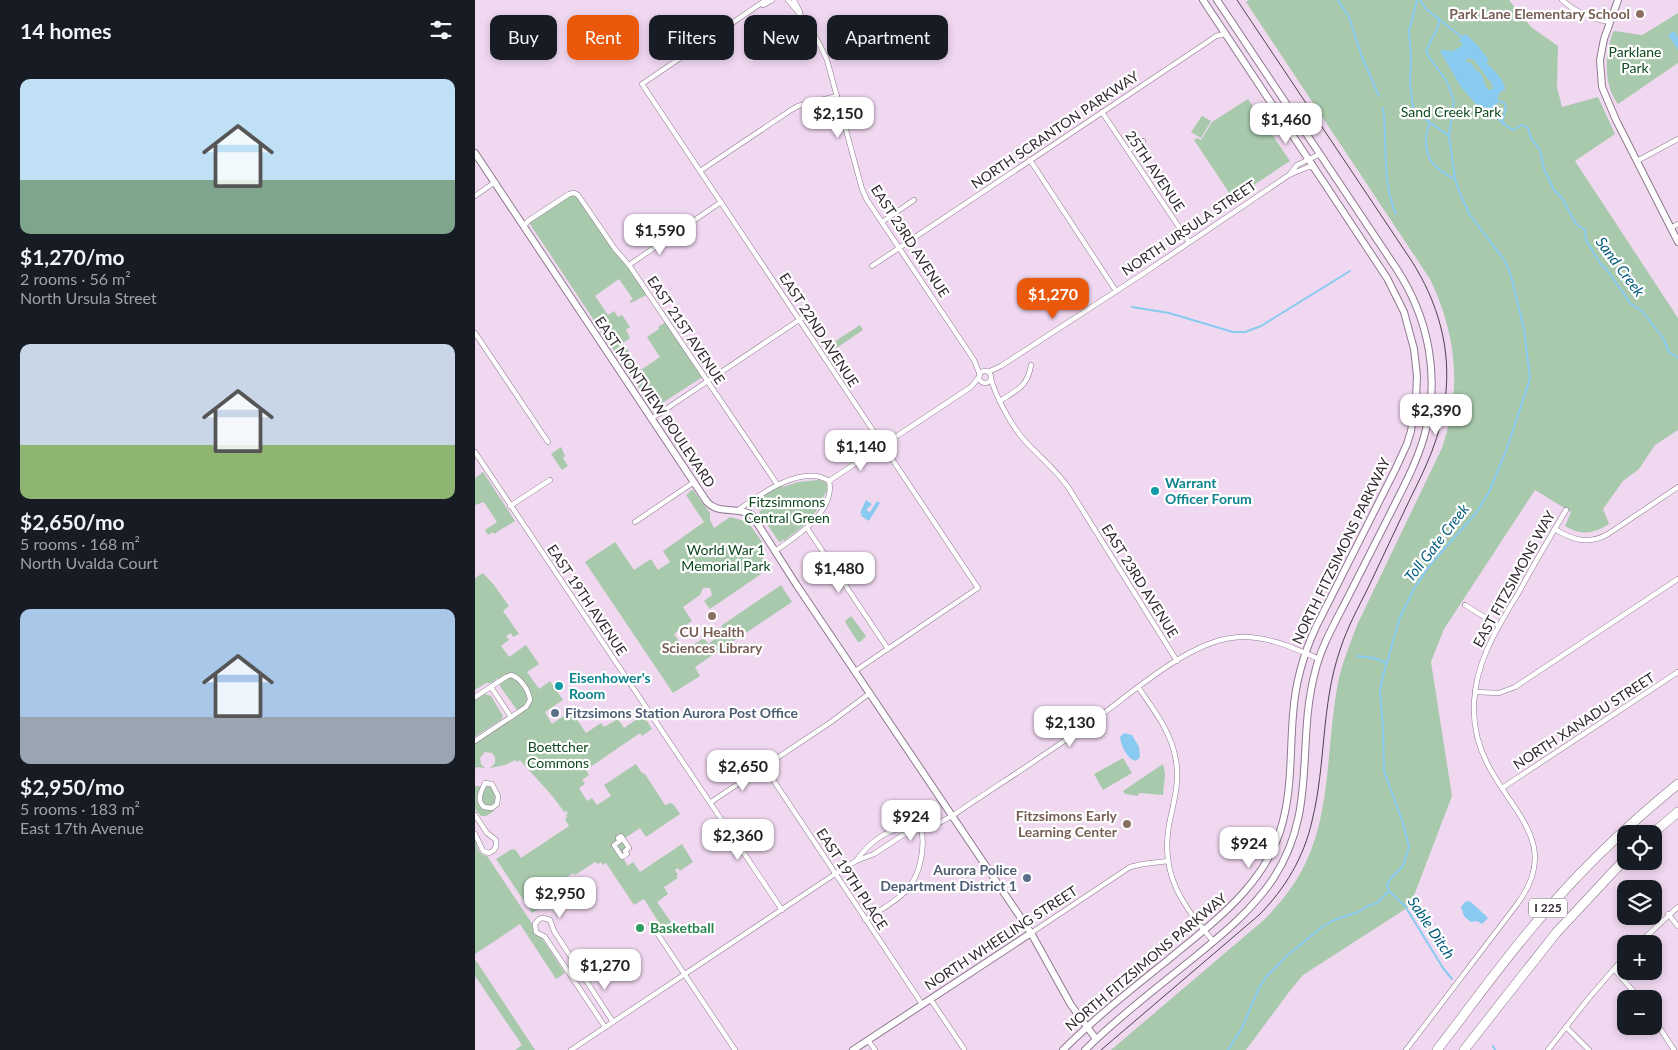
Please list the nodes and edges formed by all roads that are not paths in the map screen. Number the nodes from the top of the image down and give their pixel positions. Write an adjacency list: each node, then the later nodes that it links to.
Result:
1 (766, 0): 9 (street)
2 (772, 0): 9 (street)
3 (788, 0): 10 (street, EAST 23RD AVENUE)
4 (794, 0): 10 (street, EAST 23RD AVENUE)
5 (1203, 0): 12 (main road, NORTH FITZSIMONS PARKWAY)
6 (1217, 0): 20 (main road, NORTH FITZSIMONS PARKWAY)
7 (1562, 0): 11 (street)
8 (1618, 0): 11 (main road)
9 (757, 7): 25 (street, EAST 22ND AVENUE)
10 (801, 15)
11 (1610, 22): 23 (main road)
12 (1225, 34): 15 (street, NORTH SCRANTON PARKWAY); 21 (main road, NORTH FITZSIMONS PARKWAY)
13 (817, 40): 14 (street, EAST 23RD AVENUE)
14 (837, 96): 25 (street); 31 (street, EAST 23RD AVENUE)
15 (1103, 112): 18 (street, 25TH AVENUE); 22 (street, NORTH SCRANTON PARKWAY)
16 (1678, 139): 23 (street)
17 (1143, 141): 18 (street)
18 (1127, 151): 35 (street, 25TH AVENUE)
19 (475, 153): 27 (main road, EAST MONTVIEW BOULEVARD)
20 (1320, 154): 21 (street, NORTH URSULA STREET); 76 (main road, NORTH FITZSIMONS PARKWAY)
21 (1308, 159): 24 (main road, NORTH FITZSIMONS PARKWAY); 26 (street, NORTH URSULA STREET)
22 (1030, 160): 37 (street, NORTH SCRANTON PARKWAY); 40 (street)
23 (1637, 161): 34 (main road)
24 (1314, 167): 26 (street, NORTH URSULA STREET); 75 (main road, NORTH FITZSIMONS PARKWAY)
25 (700, 171): 30 (street, EAST 22ND AVENUE)
26 (1289, 174): 35 (street, NORTH URSULA STREET)
27 (495, 182): 28 (street); 33 (main road, EAST MONTVIEW BOULEVARD)
28 (475, 196)
29 (914, 200): 31 (street)
30 (721, 202): 38 (street); 42 (street, EAST 22ND AVENUE)
31 (882, 222): 37 (street, EAST 23RD AVENUE)
32 (1678, 224): 34 (street)
33 (524, 226): 38 (street, EAST 21ST AVENUE); 55 (main road, EAST MONTVIEW BOULEVARD)
34 (1671, 228): 36 (main road)
35 (1189, 242): 40 (street, NORTH URSULA STREET)
36 (1678, 242)
37 (899, 248): 39 (street, NORTH SCRANTON PARKWAY); 44 (street, EAST 23RD AVENUE)
38 (629, 265): 50 (street, EAST 21ST AVENUE)
39 (872, 266)
40 (1116, 291): 46 (street, NORTH URSULA STREET)
41 (808, 314): 42 (street)
42 (800, 320): 50 (street); 57 (street, EAST 22ND AVENUE)
43 (475, 333): 56 (street)
44 (974, 360): 47 (street, EAST 23RD AVENUE); 48 (street, EAST 23RD AVENUE)
45 (1031, 364): 54 (street)
46 (1001, 366): 47 (street, NORTH URSULA STREET); 49 (street, NORTH URSULA STREET)
47 (987, 372): 48 (street); 49 (street)
48 (980, 376): 51 (street); 52 (street)
49 (991, 378): 51 (street); 53 (street, EAST 23RD AVENUE)
50 (708, 382): 55 (street); 62 (street, EAST 21ST AVENUE)
51 (984, 383): 52 (street); 53 (street, EAST 23RD AVENUE)
52 (971, 387): 57 (street)
53 (996, 393): 54 (street, EAST 23RD AVENUE)
54 (1000, 401): 77 (street, EAST 23RD AVENUE)
55 (651, 420): 61 (main road, EAST MONTVIEW BOULEVARD)
56 (548, 442)
57 (883, 446): 60 (street); 74 (street, EAST 22ND AVENUE)
58 (475, 452): 64 (street, EAST 19TH AVENUE)
59 (550, 480): 64 (street)
60 (829, 481): 62 (street); 68 (street)
61 (694, 482): 65 (main road, EAST MONTVIEW BOULEVARD); 67 (street)
62 (777, 484): 65 (street)
63 (1678, 487): 69 (street)
64 (510, 506): 91 (street, EAST 19TH AVENUE)
65 (738, 510): 70 (main road, EAST MONTVIEW BOULEVARD)
66 (1566, 510): 69 (street, EAST FITZSIMONS WAY)
67 (635, 522)
68 (807, 528): 70 (street); 74 (street)
69 (1555, 529): 73 (street, EAST FITZSIMONS WAY)
70 (775, 551): 78 (main road, EAST MONTVIEW BOULEVARD)
71 (1678, 579): 82 (street)
72 (1465, 605): 73 (street)
73 (1499, 626): 82 (street, EAST FITZSIMONS WAY)
74 (888, 648): 78 (street)
75 (1305, 653): 76 (street); 77 (street); 109 (main road, NORTH FITZSIMONS PARKWAY)
76 (1319, 659): 112 (main road, NORTH FITZSIMONS PARKWAY)
77 (1177, 661): 81 (street)
78 (855, 671): 83 (main road, EAST MONTVIEW BOULEVARD)
79 (1678, 672): 90 (street, NORTH XANADU STREET)
80 (491, 687): 84 (street); 85 (street); 85 (street)
81 (1138, 687): 94 (street); 100 (street)
82 (1475, 692): 90 (street, EAST FITZSIMONS WAY)
83 (869, 693): 87 (street); 94 (main road, EAST MONTVIEW BOULEVARD)
84 (475, 697)
85 (511, 717): 86 (street)
86 (475, 741)
87 (764, 766): 91 (street); 102 (street, EAST 19TH PLACE)
88 (1678, 784): 134 (highway, I 225)
89 (494, 787): 89 (street)
90 (1502, 788): 133 (street, EAST FITZSIMONS WAY)
91 (711, 802): 104 (street, EAST 19TH AVENUE)
92 (1678, 812): 95 (highway)
93 (475, 815): 97 (street)
94 (952, 816): 96 (street); 110 (main road, EAST MONTVIEW BOULEVARD)
95 (1662, 826)
96 (921, 828): 99 (street); 99 (street); 106 (street)
97 (475, 834)
98 (629, 848): 98 (street)
99 (856, 861): 102 (street)
100 (1168, 861): 109 (street); 110 (street, NORTH WHEELING STREET)
101 (1617, 868): 135 (highway, I 225)
102 (835, 874): 104 (street); 106 (street, EAST 19TH PLACE)
103 (1678, 907): 105 (street)
104 (782, 910): 115 (street)
105 (1668, 914): 108 (street); 111 (street)
106 (865, 920): 118 (street, EAST 19TH PLACE)
107 (651, 924): 115 (street)
108 (1678, 926)
109 (1204, 930): 112 (street); 121 (main road, NORTH FITZSIMONS PARKWAY)
110 (1031, 933): 117 (main road, NORTH WHEELING STREET); 121 (main road, EAST MONTVIEW BOULEVARD)
111 (1647, 935)
112 (1213, 941): 124 (main road, NORTH FITZSIMONS PARKWAY)
113 (1617, 964): 114 (street)
114 (1613, 968): 116 (street); 122 (street)
115 (685, 974): 119 (street); 128 (street)
116 (1632, 990)
117 (931, 1000): 118 (main road, NORTH WHEELING STREET); 126 (street)
118 (922, 1004): 125 (main road, NORTH WHEELING STREET)
119 (613, 1022): 120 (street); 120 (street)
120 (605, 1027): 127 (street)
121 (1086, 1027): 124 (main road, EAST MONTVIEW BOULEVARD); 131 (main road, NORTH FITZSIMONS PARKWAY)
122 (1566, 1027): 136 (street); 137 (street)
123 (1662, 1031): 138 (street)
124 (1096, 1039): 132 (main road, NORTH FITZSIMONS PARKWAY)
125 (868, 1040): 129 (main road, NORTH WHEELING STREET); 130 (street)
126 (965, 1049)
127 (571, 1050)
128 (735, 1050)
129 (853, 1050)
130 (875, 1050)
131 (1063, 1050)
132 (1085, 1050)
133 (1406, 1050)
134 (1437, 1050)
135 (1465, 1050)
136 (1548, 1050)
137 (1589, 1050)
138 (1674, 1050)

